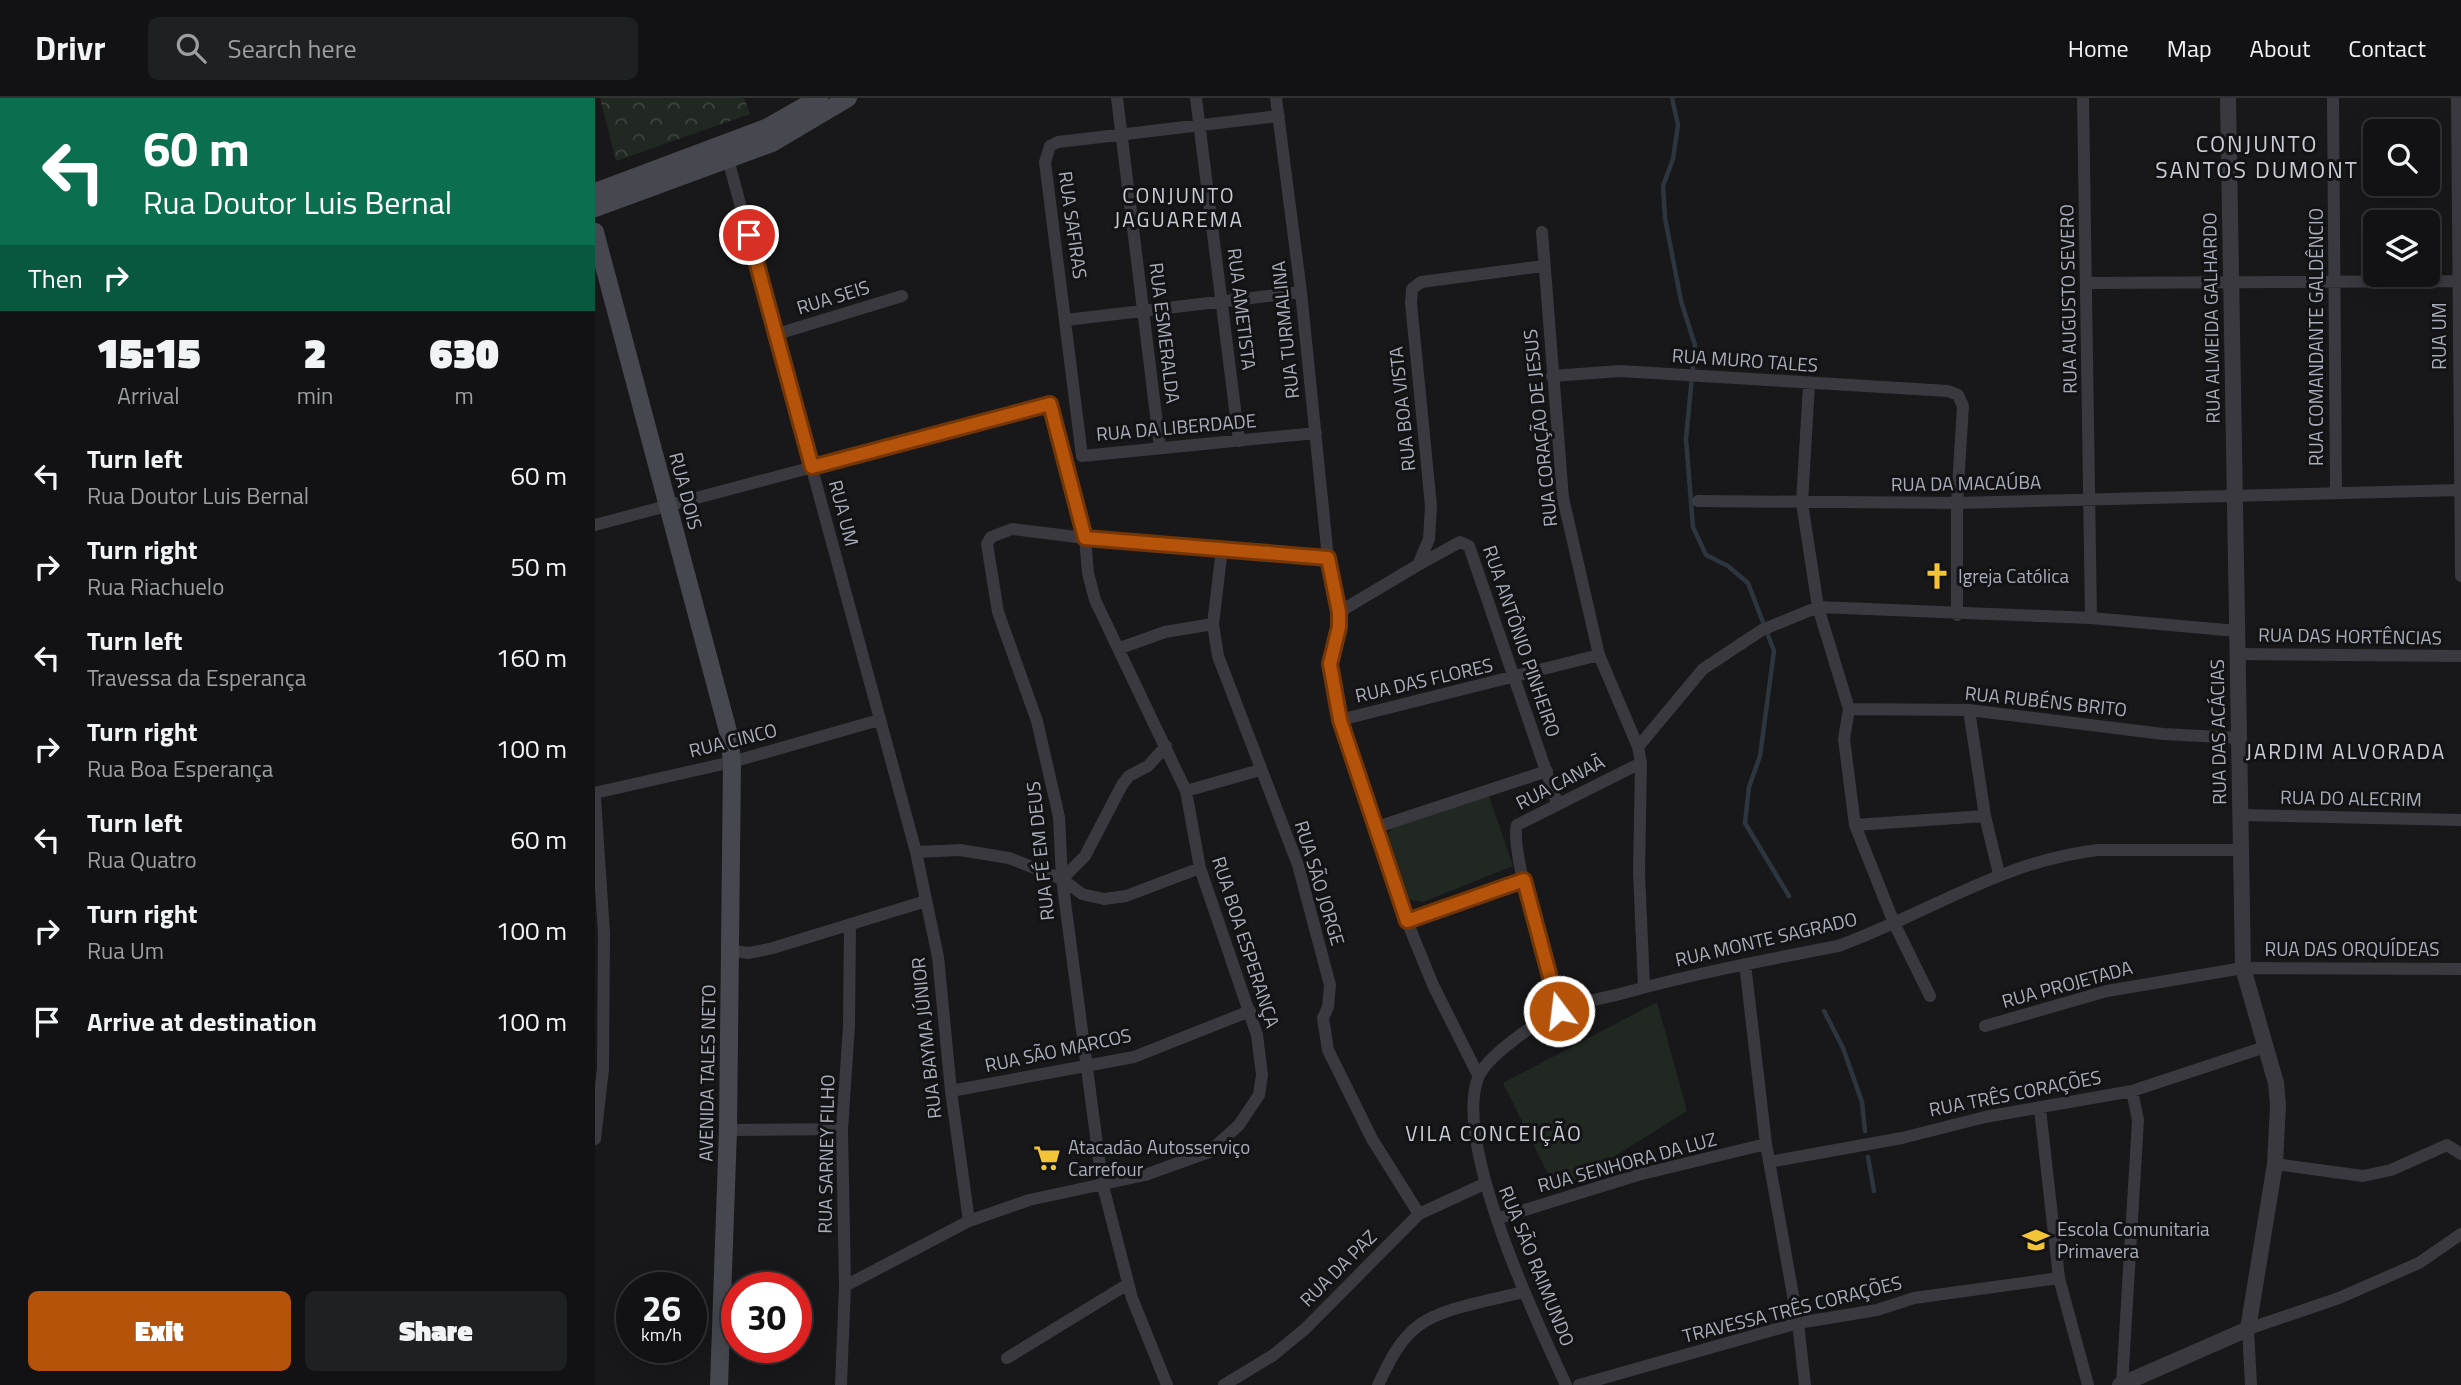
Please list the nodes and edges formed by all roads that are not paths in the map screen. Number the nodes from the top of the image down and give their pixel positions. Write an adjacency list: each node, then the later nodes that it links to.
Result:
1 (819, 98): 13 (main road)
2 (848, 98): 13 (main road)
3 (1117, 98): 12 (street, RUA ESMERALDA)
4 (1196, 98): 11 (street, RUA AMETISTA)
5 (1276, 98): 10 (street, RUA TURMALINA)
6 (2083, 98): 23 (street, RUA AUGUSTO SEVERO)
7 (2228, 98): 21 (street, RUA ALMEIDA GALHARDO)
8 (2333, 98): 22 (street, RUA COMANDANTE GALDÊNCIO)
9 (2457, 98): 15 (street, RUA UM)
10 (1279, 116): 11 (street, RUA SAFIRAS); 24 (street, RUA TURMALINA)
11 (1200, 126): 12 (street, RUA SAFIRAS); 26 (street, RUA AMETISTA)
12 (1121, 135): 27 (street, RUA ESMERALDA); 28 (street, RUA SAFIRAS)
13 (727, 152): 14 (main road); 16 (main road); 29 (street, RUA UM)
14 (595, 192)
15 (2459, 200): 20 (street, RUA UM)
16 (595, 208)
17 (595, 232): 44 (main road, RUA DOIS)
18 (1542, 232): 19 (street, RUA CORAÇÃO DE JESUS)
19 (1543, 266): 30 (street, RUA CORAÇÃO DE JESUS); 49 (street, RUA BOA VISTA)
20 (2458, 281): 22 (street); 37 (street, RUA UM)
21 (2231, 282): 22 (street); 23 (street); 39 (street, RUA ALMEIDA GALHARDO)
22 (2334, 282): 38 (street, RUA COMANDANTE GALDÊNCIO)
23 (2087, 283): 40 (street, RUA AUGUSTO SEVERO)
24 (1301, 292): 26 (street); 32 (street, RUA TURMALINA)
25 (902, 296): 29 (street, RUA SEIS)
26 (1222, 301): 27 (street); 33 (street, RUA AMETISTA)
27 (1143, 310): 28 (street); 34 (street, RUA ESMERALDA)
28 (1066, 320): 35 (street, RUA SAFIRAS)
29 (774, 335): 36 (street, RUA UM)
30 (1552, 376): 31 (street, RUA MURO TALES); 59 (street, RUA CORAÇÃO DE JESUS)
31 (1809, 384): 42 (street); 43 (street, RUA MURO TALES)
32 (1316, 433): 33 (street, RUA DA LIBERDADE); 48 (street, RUA TURMALINA)
33 (1239, 441): 34 (street, RUA DA LIBERDADE)
34 (1160, 448): 35 (street, RUA DA LIBERDADE)
35 (1082, 456)
36 (812, 467): 44 (street); 46 (street, RUA BOA ESPERANÇA); 64 (street, RUA UM)
37 (2460, 490): 38 (street, RUA DA MACAÚBA); 50 (street, RUA UM)
38 (2336, 492): 39 (street, RUA DA MACAÚBA)
39 (2235, 495): 40 (street, RUA DA MACAÚBA); 56 (street, RUA DAS ACÁCIAS)
40 (2091, 499): 43 (street, RUA DA MACAÚBA); 54 (street, RUA AUGUSTO SEVERO)
41 (1698, 501): 42 (street, RUA DA MACAÚBA)
42 (1802, 503): 43 (street, RUA DA MACAÚBA); 51 (street)
43 (1957, 503): 53 (street)
44 (668, 505): 45 (street); 69 (main road, RUA DOIS)
45 (595, 525)
46 (1085, 538): 47 (street); 57 (street, RUA BOA ESPERANÇA); 85 (street, RUA FÉ EM DEUS)
47 (1222, 549): 48 (street); 55 (street, RUA SÃO JORGE)
48 (1328, 558): 52 (street, RUA TURMALINA)
49 (1418, 565): 52 (street); 61 (street, RUA ANTÔNIO PINHEIRO)
50 (2461, 576)
51 (1818, 607): 53 (street); 62 (street); 68 (street)
52 (1339, 612): 65 (street, RUA TURMALINA)
53 (1957, 615): 54 (street)
54 (2091, 618): 56 (street)
55 (1213, 624): 57 (street); 71 (street, RUA SÃO JORGE)
56 (2237, 631): 58 (street, RUA DAS ACÁCIAS)
57 (1120, 648): 67 (street, RUA BOA ESPERANÇA)
58 (2238, 654): 60 (street, RUA DAS HORTÊNCIAS); 66 (street, RUA DAS ACÁCIAS)
59 (1599, 655): 61 (street, RUA DAS FLORES); 68 (street, RUA CORAÇÃO DE JESUS)
60 (2461, 656)
61 (1515, 678): 65 (street, RUA DAS FLORES); 72 (street, RUA ANTÔNIO PINHEIRO)
62 (1849, 709): 63 (street, RUA RUBÉNS BRITO); 79 (street)
63 (1969, 710): 66 (street, RUA RUBÉNS BRITO); 77 (street)
64 (879, 720): 69 (street, RUA CINCO); 82 (street, RUA UM)
65 (1340, 720): 80 (street, RUA TURMALINA)
66 (2239, 738): 76 (street, RUA DAS ACÁCIAS)
67 (1166, 746): 73 (street, RUA BOA ESPERANÇA); 85 (street)
68 (1638, 747): 70 (street, RUA CORAÇÃO DE JESUS)
69 (732, 762): 74 (street, RUA CINCO); 91 (main road, AVENIDA TALES NETO)
70 (1640, 763): 75 (street, RUA CANAÃ); 95 (street, RUA CORAÇÃO DE JESUS)
71 (1260, 770): 73 (street); 115 (street, RUA SÃO JORGE)
72 (1547, 771): 75 (street, RUA ANTÔNIO PINHEIRO); 80 (street)
73 (1186, 790): 83 (street, RUA BOA ESPERANÇA)
74 (595, 795): 108 (street)
75 (1557, 803): 86 (street, RUA CANAÃ)
76 (2240, 815): 78 (street, RUA DO ALECRIM); 81 (street, RUA DAS ACÁCIAS)
77 (1985, 816): 79 (street); 84 (street)
78 (2461, 820)
79 (1855, 825): 89 (street)
80 (1374, 828): 88 (street, RUA TURMALINA)
81 (2241, 850): 84 (street, RUA MONTE SAGRADO); 93 (street, RUA DAS ACÁCIAS)
82 (916, 852): 85 (street); 87 (street, RUA BAYMA JÚNIOR)
83 (1200, 869): 85 (street); 97 (street, RUA BOA ESPERANÇA)
84 (1999, 874): 89 (street, RUA MONTE SAGRADO)
85 (1062, 879): 101 (street, RUA FÉ EM DEUS)
86 (1524, 880): 88 (street); 98 (street, RUA CANAÃ)
87 (926, 901): 90 (street); 103 (street, RUA BAYMA JÚNIOR)
88 (1407, 921): 102 (street, RUA TURMALINA)
89 (1894, 923): 92 (street, RUA MONTE SAGRADO); 96 (street)
90 (851, 924): 91 (street); 106 (street, RUA SARNEY FILHO)
91 (731, 951): 107 (main road, AVENIDA TALES NETO)
92 (1745, 964): 95 (street, RUA MONTE SAGRADO); 109 (street)
93 (2243, 968): 94 (street, RUA DAS ORQUÍDEAS); 99 (street, RUA PROJETADA); 100 (street, RUA DAS ACÁCIAS)
94 (2461, 969)
95 (1644, 987): 98 (street, RUA MONTE SAGRADO)
96 (1930, 996)
97 (1250, 1011): 101 (street, RUA SÃO MARCOS); 113 (street, RUA BOA ESPERANÇA)
98 (1559, 1011): 102 (street, RUA MONTE SAGRADO)
99 (1985, 1026)
100 (2265, 1047): 104 (street, RUA TRÊS CORAÇÕES); 112 (street, RUA DAS ACÁCIAS)
101 (1085, 1067): 103 (street, RUA SÃO MARCOS); 113 (street, RUA FÉ EM DEUS)
102 (1478, 1075): 114 (street, RUA SÃO RAIMUNDO)
103 (951, 1091): 117 (street, RUA BAYMA JÚNIOR)
104 (2132, 1091): 105 (street, RUA TRÊS CORAÇÕES); 126 (street)
105 (2039, 1109): 111 (street, RUA TRÊS CORAÇÕES); 119 (street)
106 (842, 1129): 107 (street); 121 (street, RUA SARNEY FILHO)
107 (728, 1130): 127 (main road, AVENIDA TALES NETO)
108 (595, 1139)
109 (1766, 1144): 111 (street); 116 (street, RUA SENHORA DA LUZ)
110 (2461, 1154): 112 (street)
111 (1769, 1163): 123 (street)
112 (2275, 1164): 124 (street, RUA DAS ACÁCIAS)
113 (1102, 1182): 117 (street, RUA BOA ESPERANÇA); 120 (street, RUA FÉ EM DEUS)
114 (1484, 1184): 115 (street, RUA DA PAZ); 116 (street, RUA SÃO RAIMUNDO)
115 (1419, 1214): 130 (street, RUA DA PAZ)
116 (1499, 1218): 122 (street, RUA SÃO RAIMUNDO)
117 (969, 1221): 121 (street, RUA BOA ESPERANÇA)
118 (2461, 1234): 124 (street)
119 (2059, 1278): 123 (street, TRAVESSA TRÊS CORAÇÕES); 135 (street)
120 (1128, 1284): 125 (street); 129 (street, RUA FÉ EM DEUS)
121 (845, 1286): 128 (street, RUA SARNEY FILHO)
122 (1523, 1292): 131 (street); 132 (street, RUA SÃO RAIMUNDO)
123 (1798, 1323): 133 (street, TRAVESSA TRÊS CORAÇÕES); 134 (street)
124 (2248, 1329): 126 (street); 136 (street)
125 (1007, 1358)
126 (2121, 1384)
127 (719, 1385)
128 (841, 1385)
129 (1167, 1385)
130 (1224, 1385)
131 (1379, 1385)
132 (1566, 1385)
133 (1579, 1385)
134 (1805, 1385)
135 (2088, 1385)
136 (2251, 1385)

